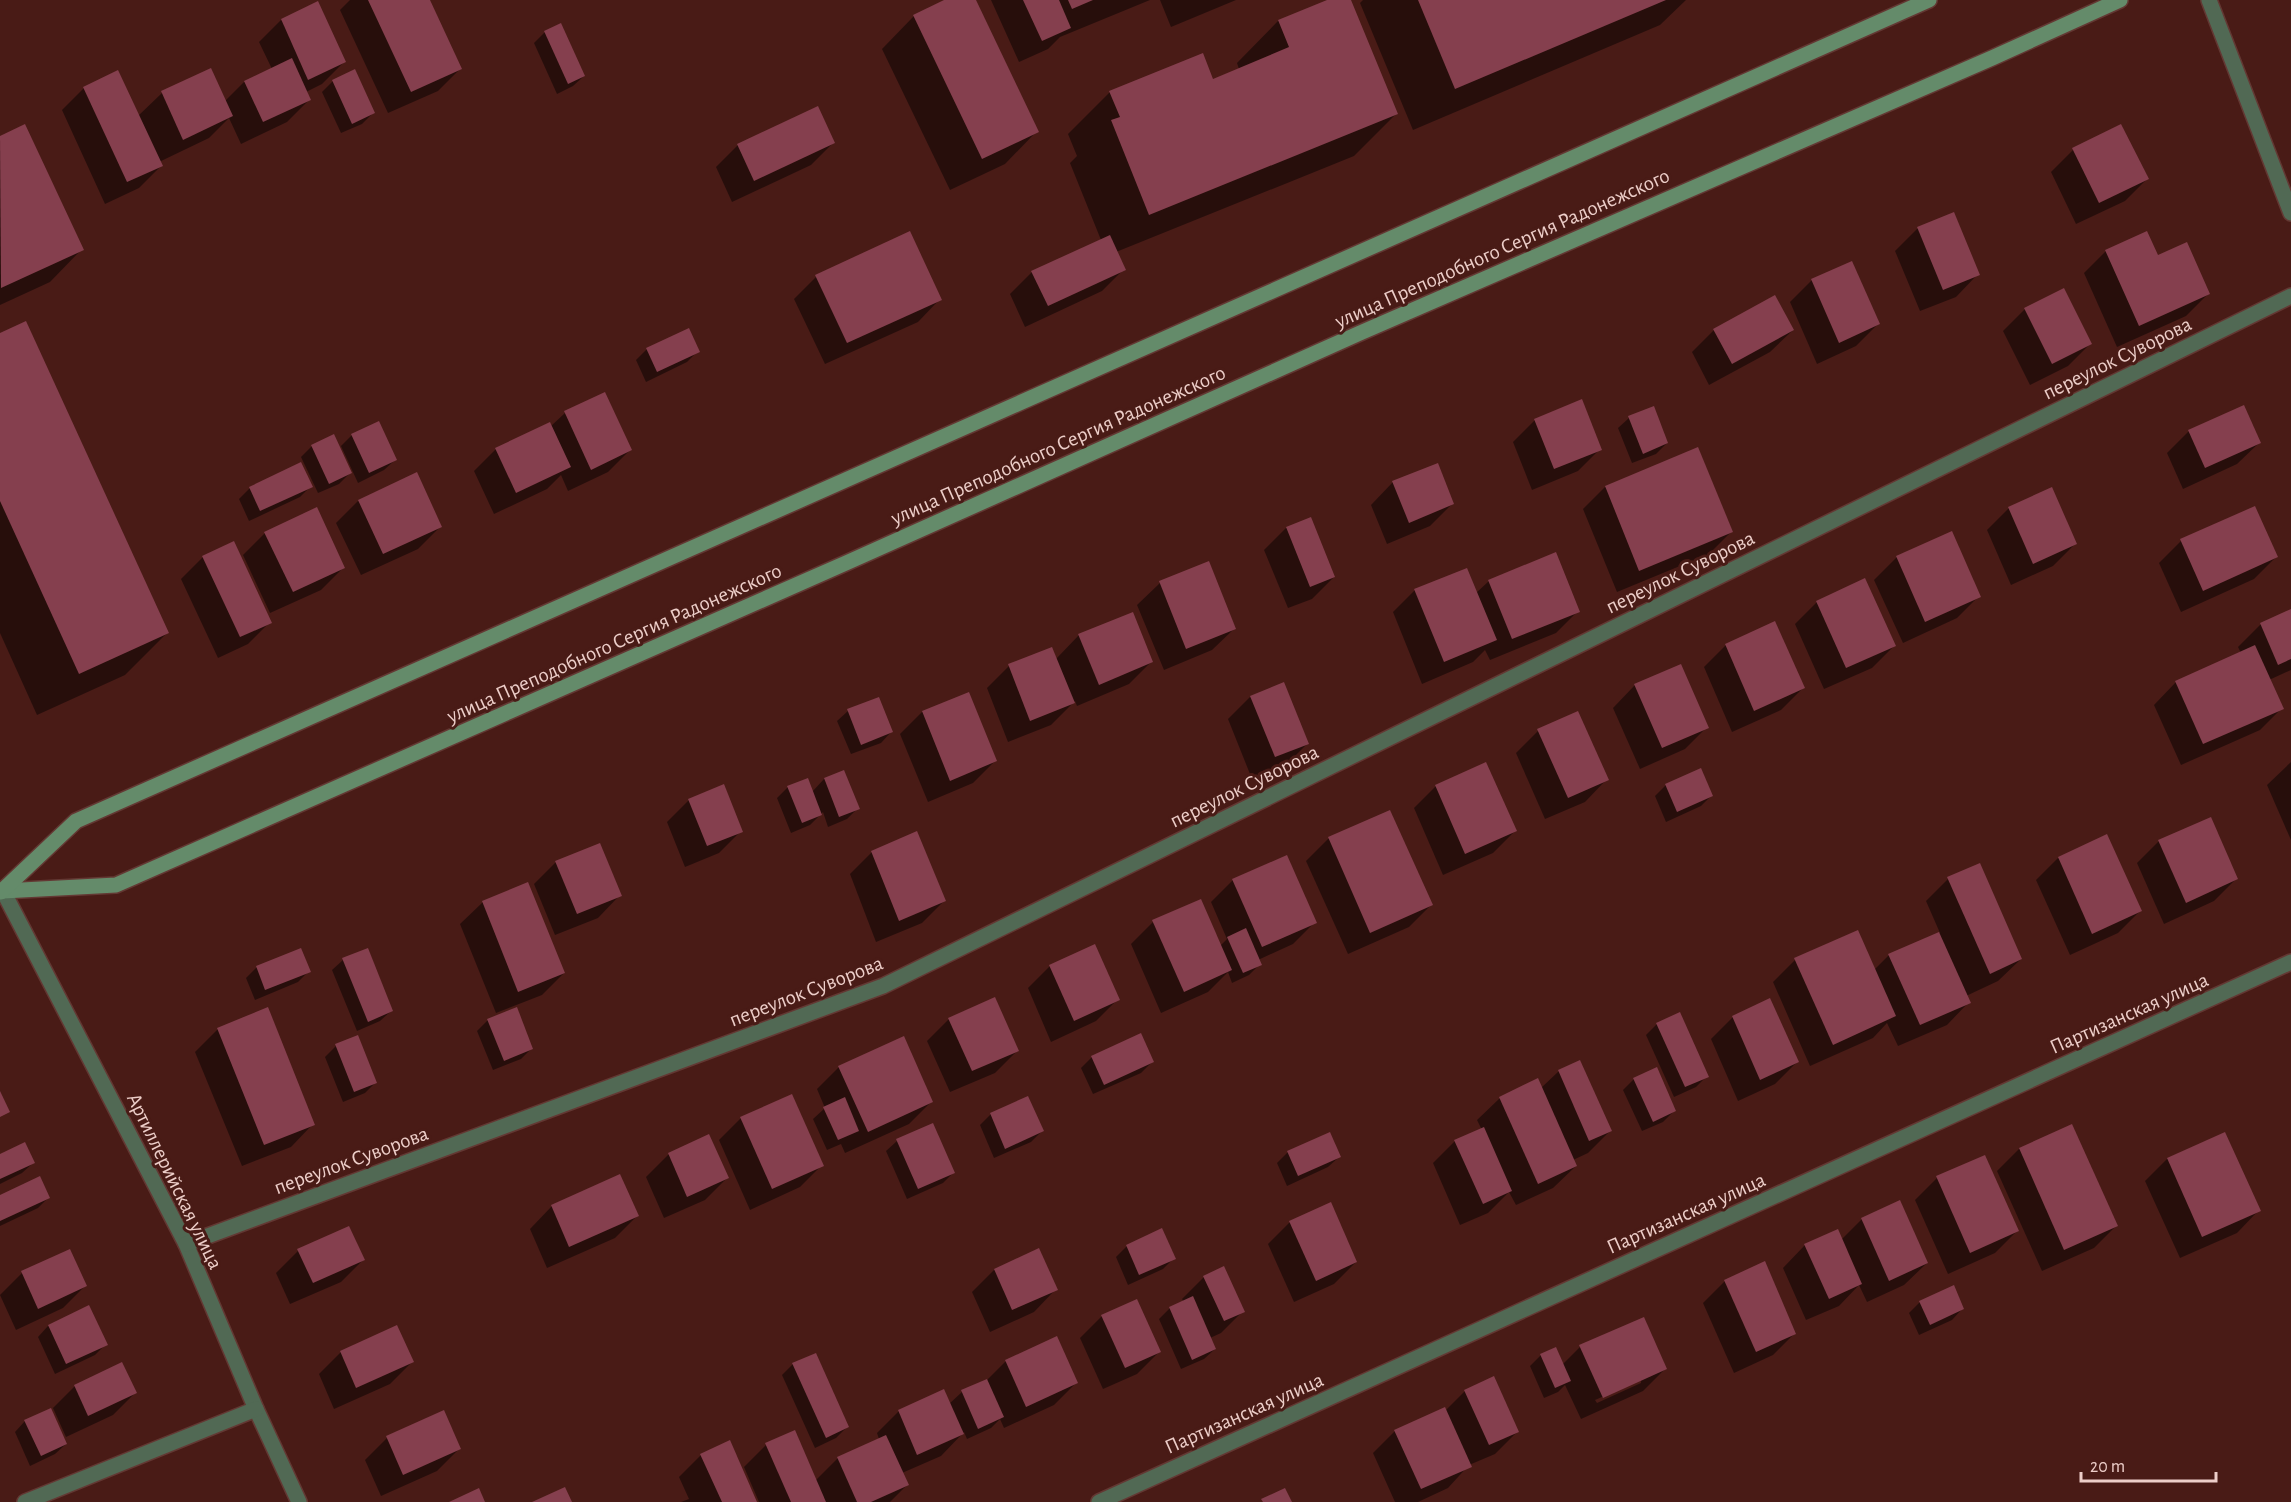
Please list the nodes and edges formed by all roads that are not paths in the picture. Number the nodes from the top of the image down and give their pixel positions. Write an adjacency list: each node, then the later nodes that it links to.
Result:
1 (1929, 0): 6 (street)
2 (2120, 0): 6 (street, улица Преподобного Сергия Радонежского)
3 (2209, 0): 4 (street)
4 (2291, 213)
5 (2291, 296): 8 (street, переулок Суворова)
6 (1, 889): 8 (street, Артиллерийская улица)
7 (2291, 962): 12 (street, Партизанская улица)
8 (186, 1244): 9 (street, Артиллерийская улица)
9 (256, 1409): 10 (street); 11 (street, Артиллерийская улица)
10 (26, 1502)
11 (299, 1502)
12 (1099, 1502)

